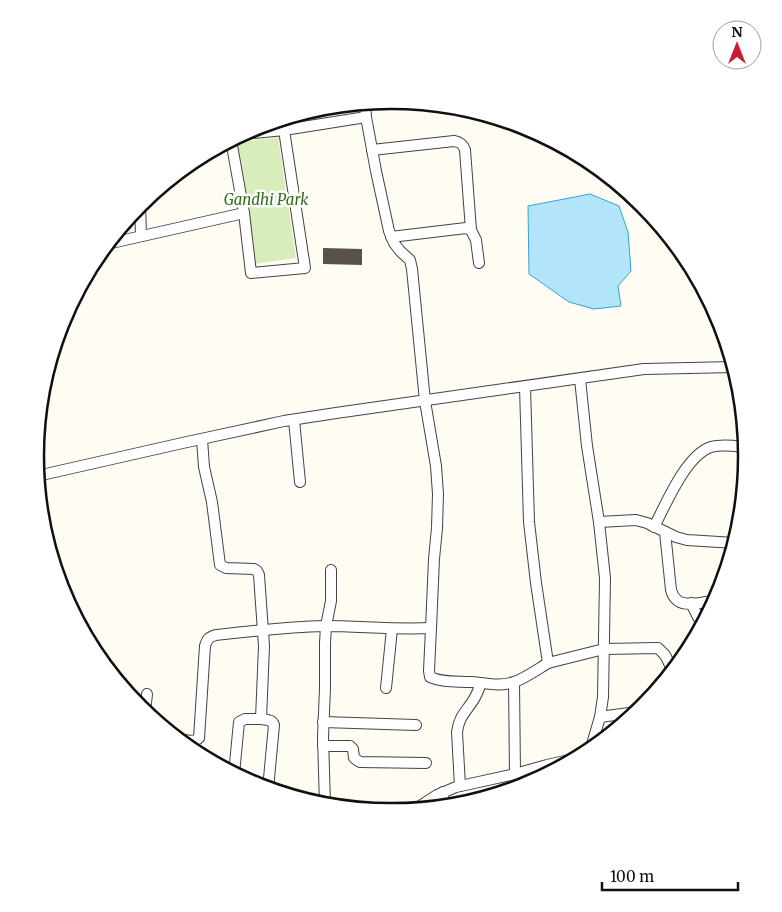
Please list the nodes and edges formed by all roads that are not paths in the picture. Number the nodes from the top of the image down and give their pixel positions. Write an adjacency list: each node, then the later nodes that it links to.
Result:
1 (365, 109): 2 (street)
2 (366, 117): 3 (street); 6 (street)
3 (284, 130): 4 (street); 7 (street)
4 (267, 132)
5 (232, 147): 7 (street)
6 (372, 150): 9 (street); 11 (street)
7 (244, 213): 10 (street)
8 (140, 215): 10 (street)
9 (471, 230): 11 (street); 13 (street)
10 (141, 236): 12 (street)
11 (391, 237): 17 (street)
12 (119, 241)
13 (479, 263)
14 (726, 367): 15 (street)
15 (580, 379): 16 (street); 23 (street)
16 (525, 387): 17 (street); 36 (street)
17 (425, 401): 18 (street); 32 (street)
18 (294, 420): 19 (street); 22 (street)
19 (202, 439): 21 (street); 34 (street)
20 (738, 446): 24 (street)
21 (44, 474)
22 (300, 482)
23 (599, 522): 24 (street); 35 (street)
24 (654, 527): 25 (street)
25 (665, 532): 26 (street); 29 (street)
26 (727, 543)
27 (331, 570): 31 (street)
28 (706, 601): 29 (street)
29 (691, 603): 30 (street)
30 (698, 618)
31 (326, 626): 33 (street); 34 (street); 46 (street)
32 (431, 628): 33 (street); 39 (street)
33 (392, 629): 40 (street)
34 (263, 630): 45 (street); 49 (street)
35 (604, 649): 36 (street); 37 (street); 44 (street)
36 (548, 663): 38 (street)
37 (669, 663)
38 (514, 682): 39 (street); 54 (street)
39 (481, 683): 56 (street)
40 (386, 688)
41 (147, 694): 42 (street)
42 (146, 703)
43 (624, 714): 44 (street)
44 (600, 717): 48 (street)
45 (261, 719): 53 (street); 55 (street)
46 (323, 722): 47 (street); 50 (street)
47 (416, 725)
48 (594, 737)
49 (193, 741)
50 (323, 746): 51 (street); 58 (street)
51 (426, 762)
52 (551, 764): 54 (street)
53 (235, 766)
54 (515, 774): 56 (street)
55 (269, 781)
56 (460, 786): 57 (street)
57 (444, 792): 59 (street); 60 (street)
58 (324, 797)
59 (444, 799)
60 (429, 801)

